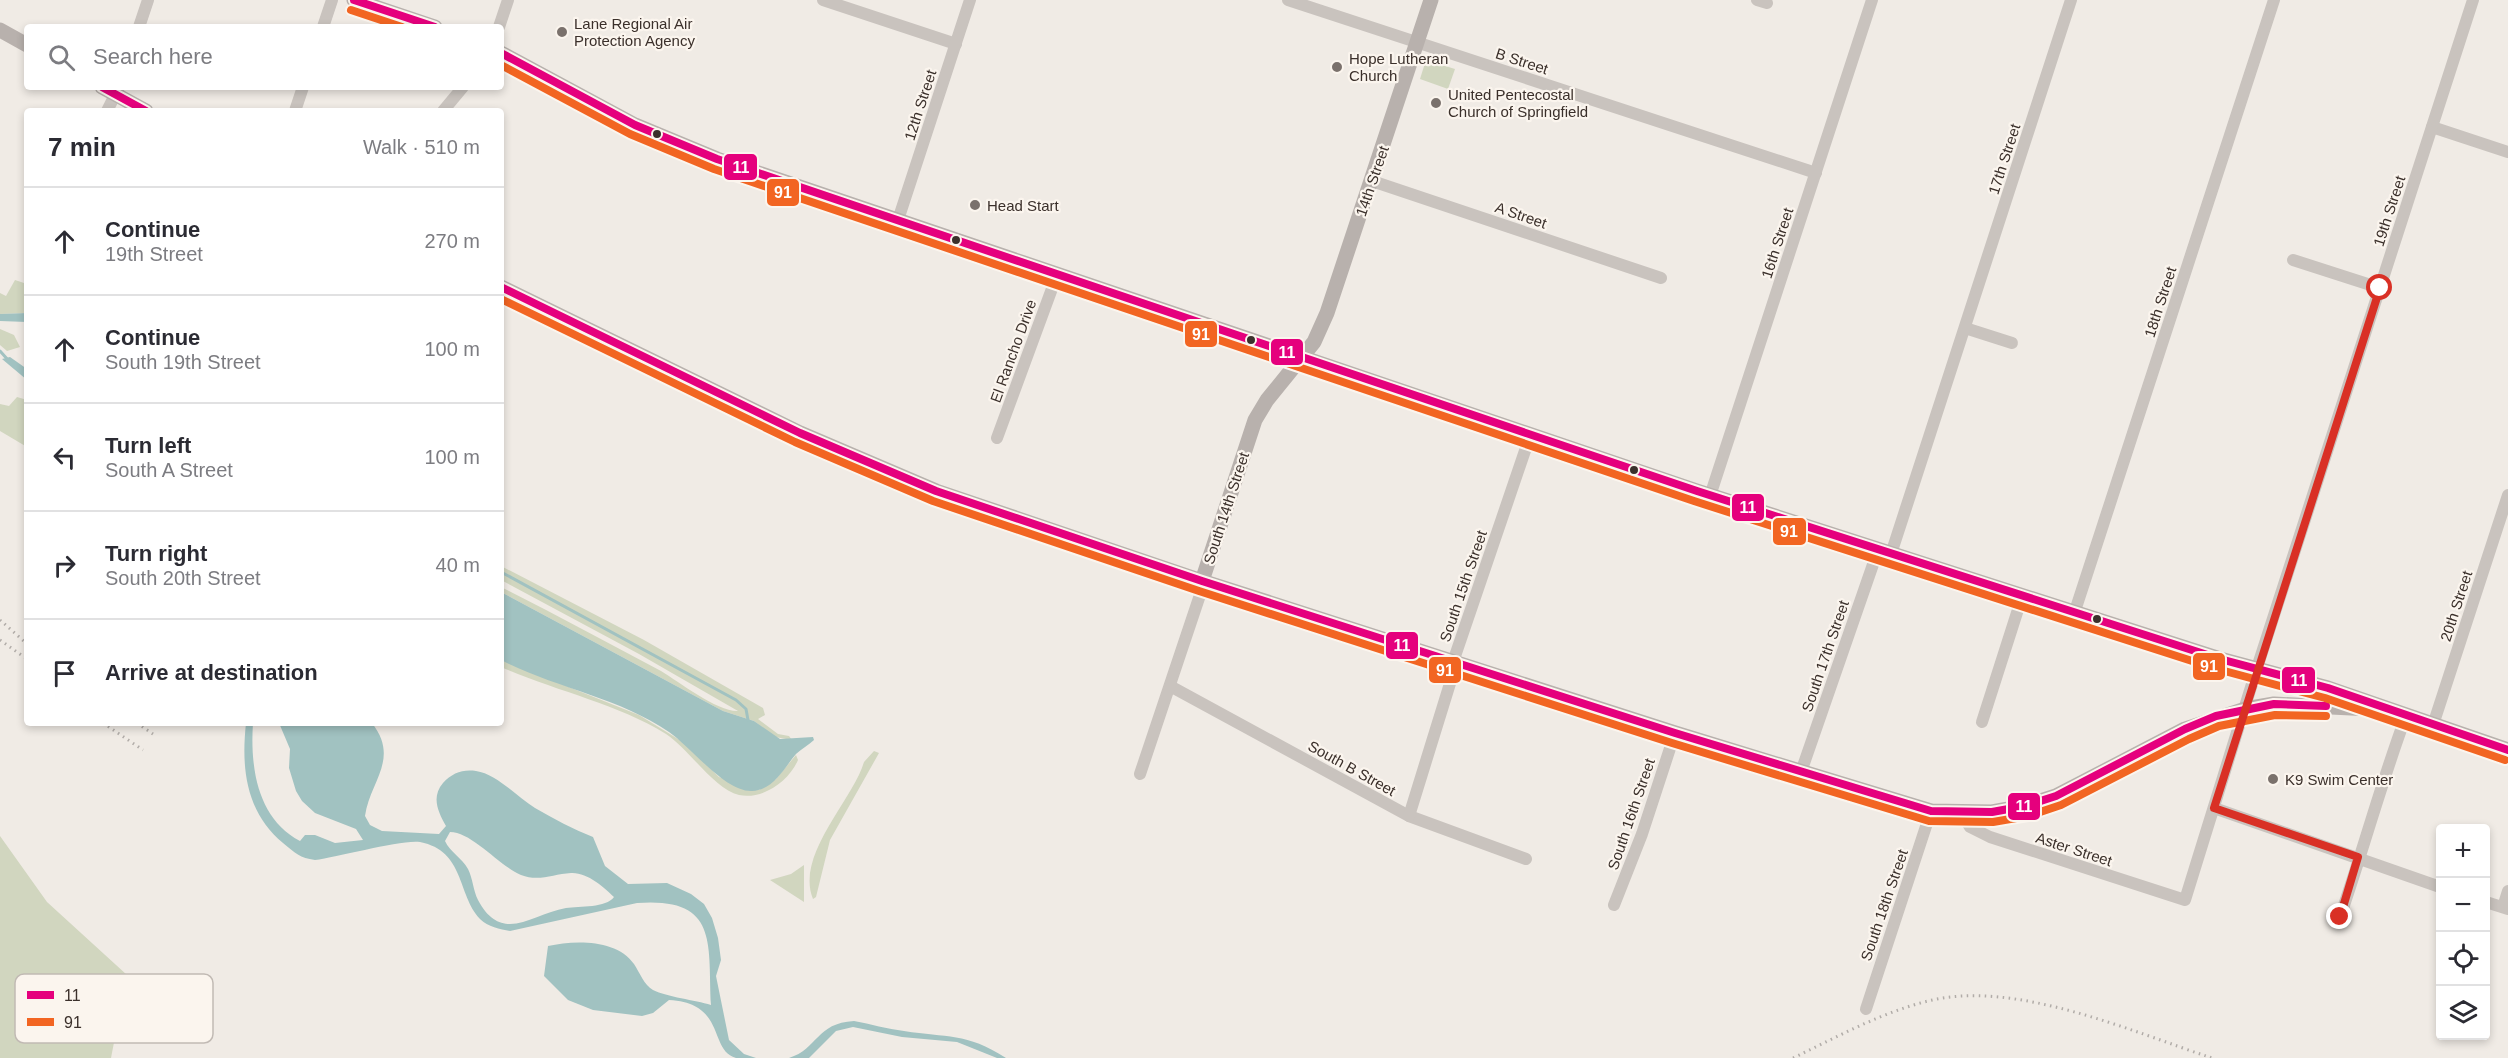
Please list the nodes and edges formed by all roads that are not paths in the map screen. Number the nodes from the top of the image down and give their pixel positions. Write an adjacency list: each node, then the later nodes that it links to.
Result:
1 (148, 0): 13 (street)
2 (332, 0): 14 (street)
3 (354, 0): 15 (main road)
4 (508, 0): 16 (street)
5 (823, 0): 20 (street)
6 (970, 0): 20 (street, 12th Street)
7 (1288, 0): 19 (street, B Street)
8 (1431, 0): 19 (main road, 14th Street)
9 (1872, 0): 31 (street, 16th Street)
10 (2071, 0): 39 (street, 17th Street)
11 (2274, 0): 49 (street, 18th Street)
12 (2473, 0): 29 (street, 19th Street)
13 (140, 24)
14 (324, 24)
15 (426, 24)
16 (500, 24)
17 (0, 30): 18 (main road)
18 (24, 43)
19 (1417, 43): 31 (street, B Street); 32 (main road, 14th Street)
20 (956, 44): 33 (street, 12th Street)
21 (504, 55): 33 (main road)
22 (302, 90): 27 (street)
23 (460, 90): 28 (street)
24 (118, 91): 25 (street); 26 (main road)
25 (109, 108)
26 (142, 108)
27 (296, 108)
28 (446, 108)
29 (2432, 128): 30 (street); 38 (street, 19th Street)
30 (2508, 152)
31 (1816, 173): 44 (street, 16th Street)
32 (1372, 181): 36 (street, A Street); 41 (main road, 14th Street)
33 (898, 220): 35 (main road)
34 (2293, 260): 38 (street)
35 (1057, 275): 41 (main road); 43 (street, El Rancho Drive)
36 (1661, 278)
37 (504, 287): 47 (main road)
38 (2380, 288): 51 (street, 19th Street)
39 (1965, 328): 40 (street); 46 (street, 17th Street)
40 (2012, 343)
41 (1303, 358): 42 (main road); 47 (main road, South 14th Street)
42 (1530, 435): 44 (main road); 50 (street, South 15th Street)
43 (997, 438)
44 (1710, 495): 46 (main road)
45 (2508, 495): 57 (street, 20th Street)
46 (1885, 552): 48 (main road); 60 (street, South 17th Street)
47 (1202, 581): 50 (main road); 52 (street, South 14th Street)
48 (2022, 597): 49 (main road); 56 (street)
49 (2074, 614): 51 (main road)
50 (1454, 662): 58 (main road); 65 (street, South 15th Street)
51 (2256, 671): 53 (street, 19th Street); 54 (main road)
52 (1170, 686): 61 (street, South 14th Street); 65 (street, South B Street)
53 (2245, 709): 54 (main road); 62 (street, 19th Street); 64 (main road)
54 (2388, 710): 55 (main road)
55 (2406, 716): 57 (main road); 66 (street)
56 (1982, 722)
57 (2433, 726): 59 (main road)
58 (1675, 734): 60 (main road); 72 (street, South 16th Street)
59 (2508, 750)
60 (1801, 772): 63 (main road)
61 (1140, 774)
62 (2214, 808): 66 (street); 70 (street, 19th Street)
63 (1932, 812): 64 (main road); 75 (street, South 18th Street)
64 (1961, 813): 70 (street, Aster Street)
65 (1409, 816): 67 (street, South B Street)
66 (2358, 857): 68 (street); 74 (street)
67 (1526, 859)
68 (2436, 886)
69 (2508, 891): 73 (street)
70 (2185, 900)
71 (2490, 903): 73 (street)
72 (1614, 905)
73 (2505, 908)
74 (2340, 917)
75 (1866, 1009)

